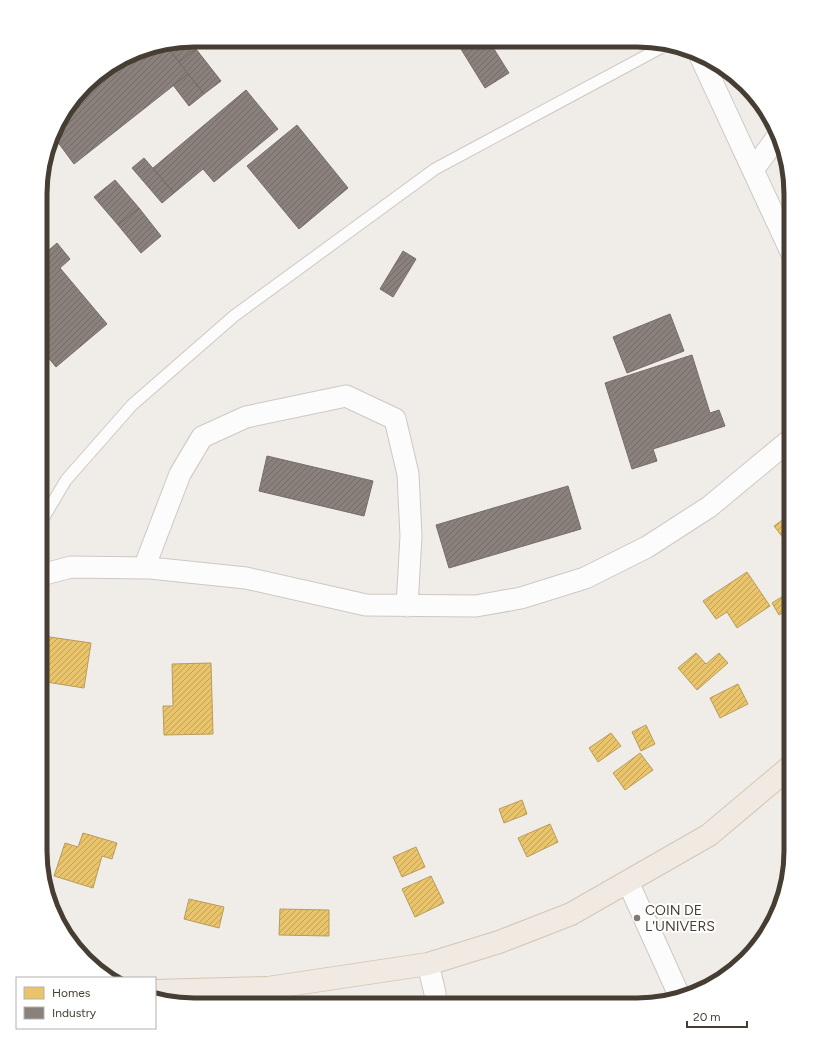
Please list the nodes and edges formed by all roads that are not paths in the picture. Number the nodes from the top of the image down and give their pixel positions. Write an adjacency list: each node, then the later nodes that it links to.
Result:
1 (659, 49): 7 (lane)
2 (703, 63): 4 (street)
3 (774, 141): 4 (street)
4 (753, 170): 5 (street)
5 (784, 237)
6 (784, 445): 10 (street)
7 (47, 512)
8 (144, 568): 9 (street); 10 (street); 10 (street)
9 (47, 574)
10 (407, 606)
11 (784, 772): 12 (main road)
12 (628, 882): 13 (main road); 15 (street)
13 (428, 964): 14 (main road); 16 (street)
14 (156, 991)
15 (678, 992)
16 (435, 998)

